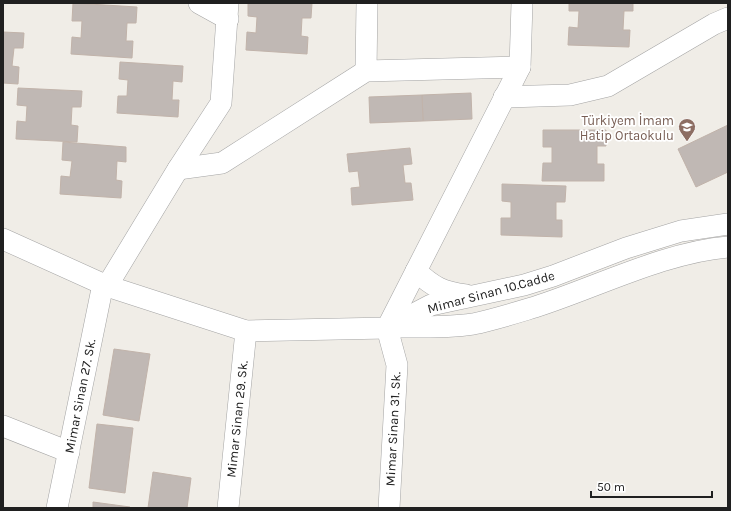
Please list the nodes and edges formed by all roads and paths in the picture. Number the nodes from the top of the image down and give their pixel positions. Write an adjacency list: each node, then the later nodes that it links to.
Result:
1 (199, 3): 4 (street)
2 (367, 3): 7 (street)
3 (522, 3): 6 (street)
4 (228, 11): 9 (street, Mimar Sinan 27. Sk.)
5 (728, 18): 8 (street)
6 (520, 67): 7 (street); 8 (street)
7 (366, 70): 9 (street)
8 (504, 97): 13 (street)
9 (178, 169): 14 (street, Mimar Sinan 27. Sk.)
10 (728, 224): 15 (street, Mimar Sinan 10.Cadde)
11 (3, 239): 14 (street)
12 (728, 247): 16 (street, Mimar Sinan 10.Cadde)
13 (416, 271): 15 (street); 16 (street)
14 (105, 285): 17 (street); 19 (street, Mimar Sinan 27. Sk.)
15 (476, 296): 16 (street, Mimar Sinan 10.Cadde)
16 (387, 328): 17 (street); 22 (street, Mimar Sinan 31. Sk.)
17 (246, 331): 21 (street, Mimar Sinan 29. Sk.)
18 (3, 426): 19 (street)
19 (69, 452): 20 (street, Mimar Sinan 27. Sk.)
20 (57, 508)
21 (228, 508)
22 (389, 508)

